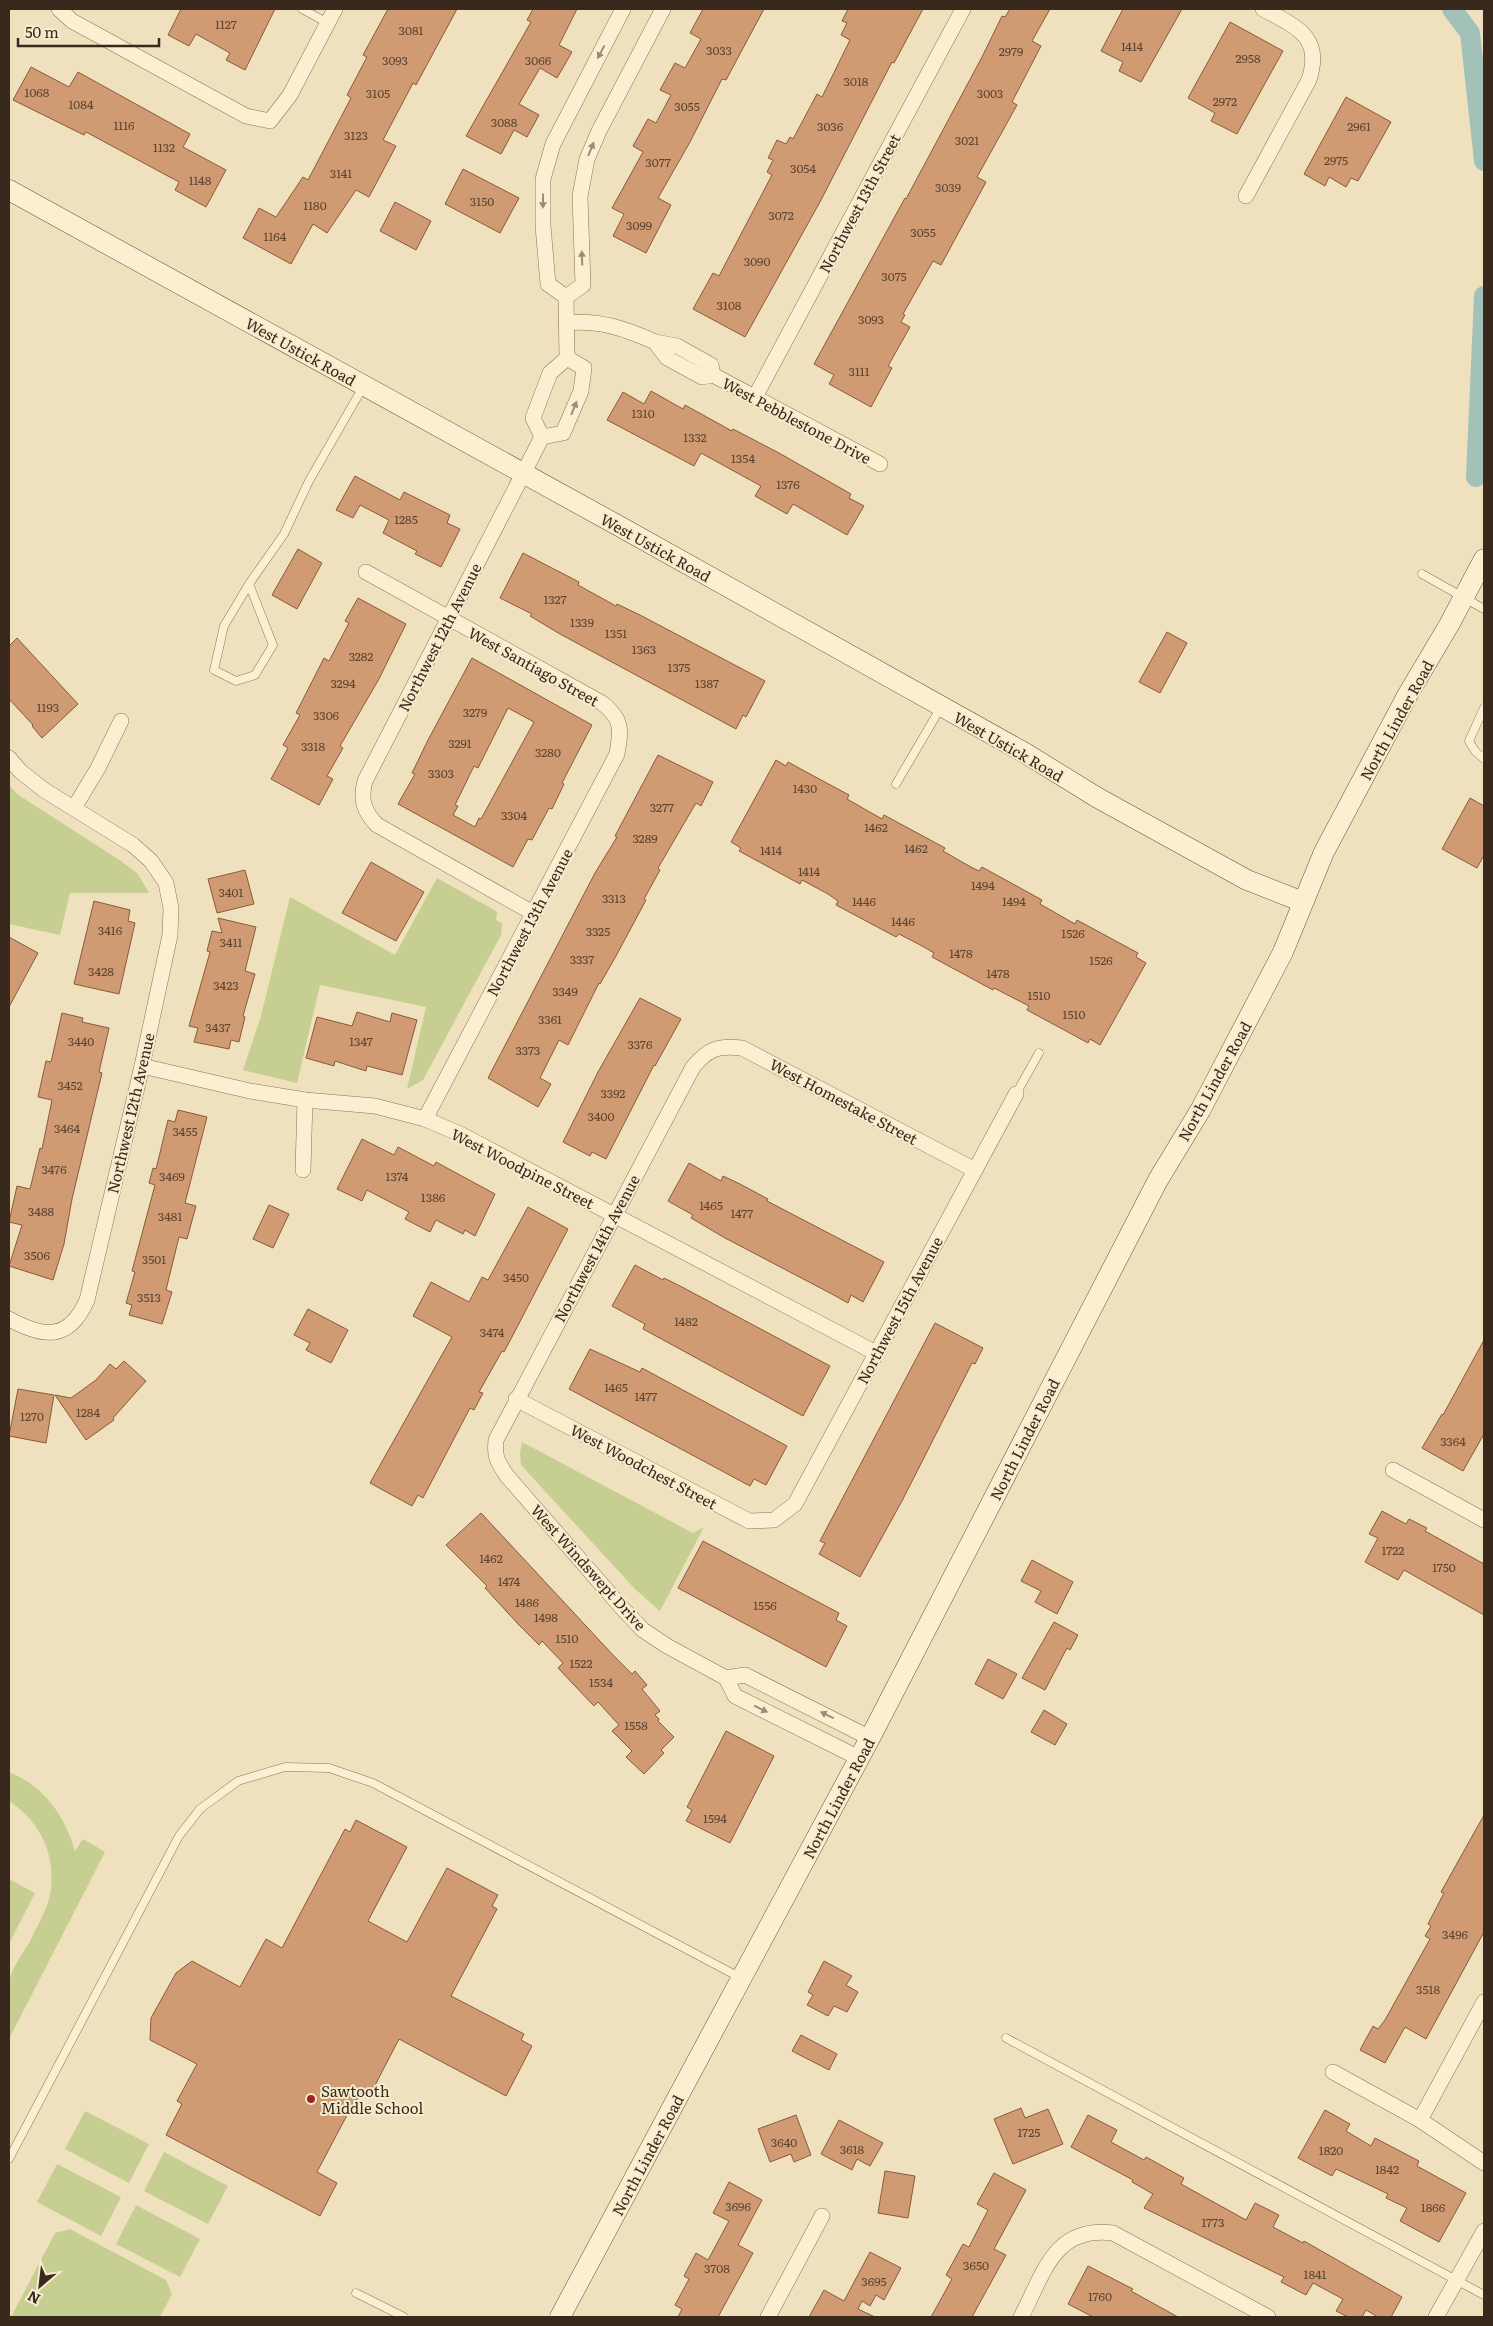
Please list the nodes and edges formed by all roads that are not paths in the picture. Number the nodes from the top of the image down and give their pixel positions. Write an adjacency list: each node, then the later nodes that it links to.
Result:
1 (59, 9): 8 (street)
2 (302, 9): 8 (lane)
3 (336, 9): 8 (street)
4 (624, 9): 11 (street, one-way to 11)
5 (664, 9): 11 (street, one-way to 5)
6 (963, 9): 15 (street, Northwest 13th Street)
7 (1263, 9): 10 (street)
8 (328, 23)
9 (9, 190): 14 (main road, West Ustick Road)
10 (1246, 196)
11 (566, 297): 12 (street)
12 (566, 323): 13 (street); 15 (street, West Pebblestone Drive)
13 (566, 358): 16 (street); 16 (street, one-way to 13)
14 (364, 386): 18 (main road, West Ustick Road); 22 (lane)
15 (755, 397): 17 (street, West Pebblestone Drive)
16 (542, 437): 18 (street, Northwest 12th Avenue)
17 (880, 464)
18 (523, 473): 25 (street, Northwest 12th Avenue); 26 (main road, West Ustick Road)
19 (1484, 559): 23 (main road, North Linder Road)
20 (366, 572): 25 (street, West Santiago Street)
21 (1422, 574): 23 (lane)
22 (249, 584): 22 (lane)
23 (1464, 596): 24 (lane); 34 (main road, North Linder Road)
24 (1484, 609)
25 (449, 618): 29 (street, West Santiago Street); 35 (street, Northwest 12th Avenue)
26 (941, 707): 32 (lane); 34 (main road, West Ustick Road)
27 (1484, 708): 31 (lane)
28 (120, 721): 33 (street)
29 (618, 721): 35 (street, Northwest 13th Avenue)
30 (9, 758): 33 (street)
31 (1484, 759)
32 (896, 784)
33 (74, 808): 38 (street, Northwest 12th Avenue)
34 (1304, 902): 53 (main road, North Linder Road)
35 (533, 913): 41 (street, Northwest 13th Avenue)
36 (710, 1050): 43 (street, West Homestake Street); 44 (street, Northwest 14th Avenue)
37 (1039, 1054): 39 (lane)
38 (142, 1066): 40 (street, West Woodpine Street); 45 (street, Northwest 12th Avenue)
39 (1016, 1094): 43 (street, Northwest 15th Avenue)
40 (305, 1100): 41 (street, West Woodpine Street); 42 (street)
41 (425, 1119): 44 (street, West Woodpine Street)
42 (303, 1170)
43 (975, 1170): 46 (street, Northwest 15th Avenue)
44 (614, 1215): 46 (street, West Woodpine Street); 47 (street, Northwest 14th Avenue)
45 (9, 1319)
46 (876, 1353): 51 (street, Northwest 15th Avenue)
47 (516, 1400): 48 (street, Northwest 14th Avenue); 51 (street, West Woodchest Street)
48 (494, 1453): 52 (street, West Windswept Drive)
49 (1393, 1470): 50 (street)
50 (1483, 1516)
51 (774, 1520)
52 (726, 1678): 53 (street, West Windswept Drive, one-way to 52); 54 (street, West Windswept Drive, one-way to 54)
53 (870, 1738): 54 (main road, North Linder Road)
54 (860, 1758): 55 (main road, North Linder Road)
55 (741, 1978): 60 (lane); 68 (main road, North Linder Road)
56 (1484, 2002): 59 (street)
57 (1006, 2038): 64 (lane)
58 (1333, 2072): 59 (street)
59 (1420, 2120): 61 (street)
60 (9, 2159)
61 (1484, 2163)
62 (822, 2216): 69 (street)
63 (1484, 2231): 64 (street)
64 (1457, 2280): 66 (lane); 72 (street)
65 (356, 2293): 67 (lane)
66 (1484, 2295)
67 (404, 2317)
68 (560, 2317)
69 (768, 2317)
70 (1021, 2317): 71 (street)
71 (1268, 2317)
72 (1436, 2317)

